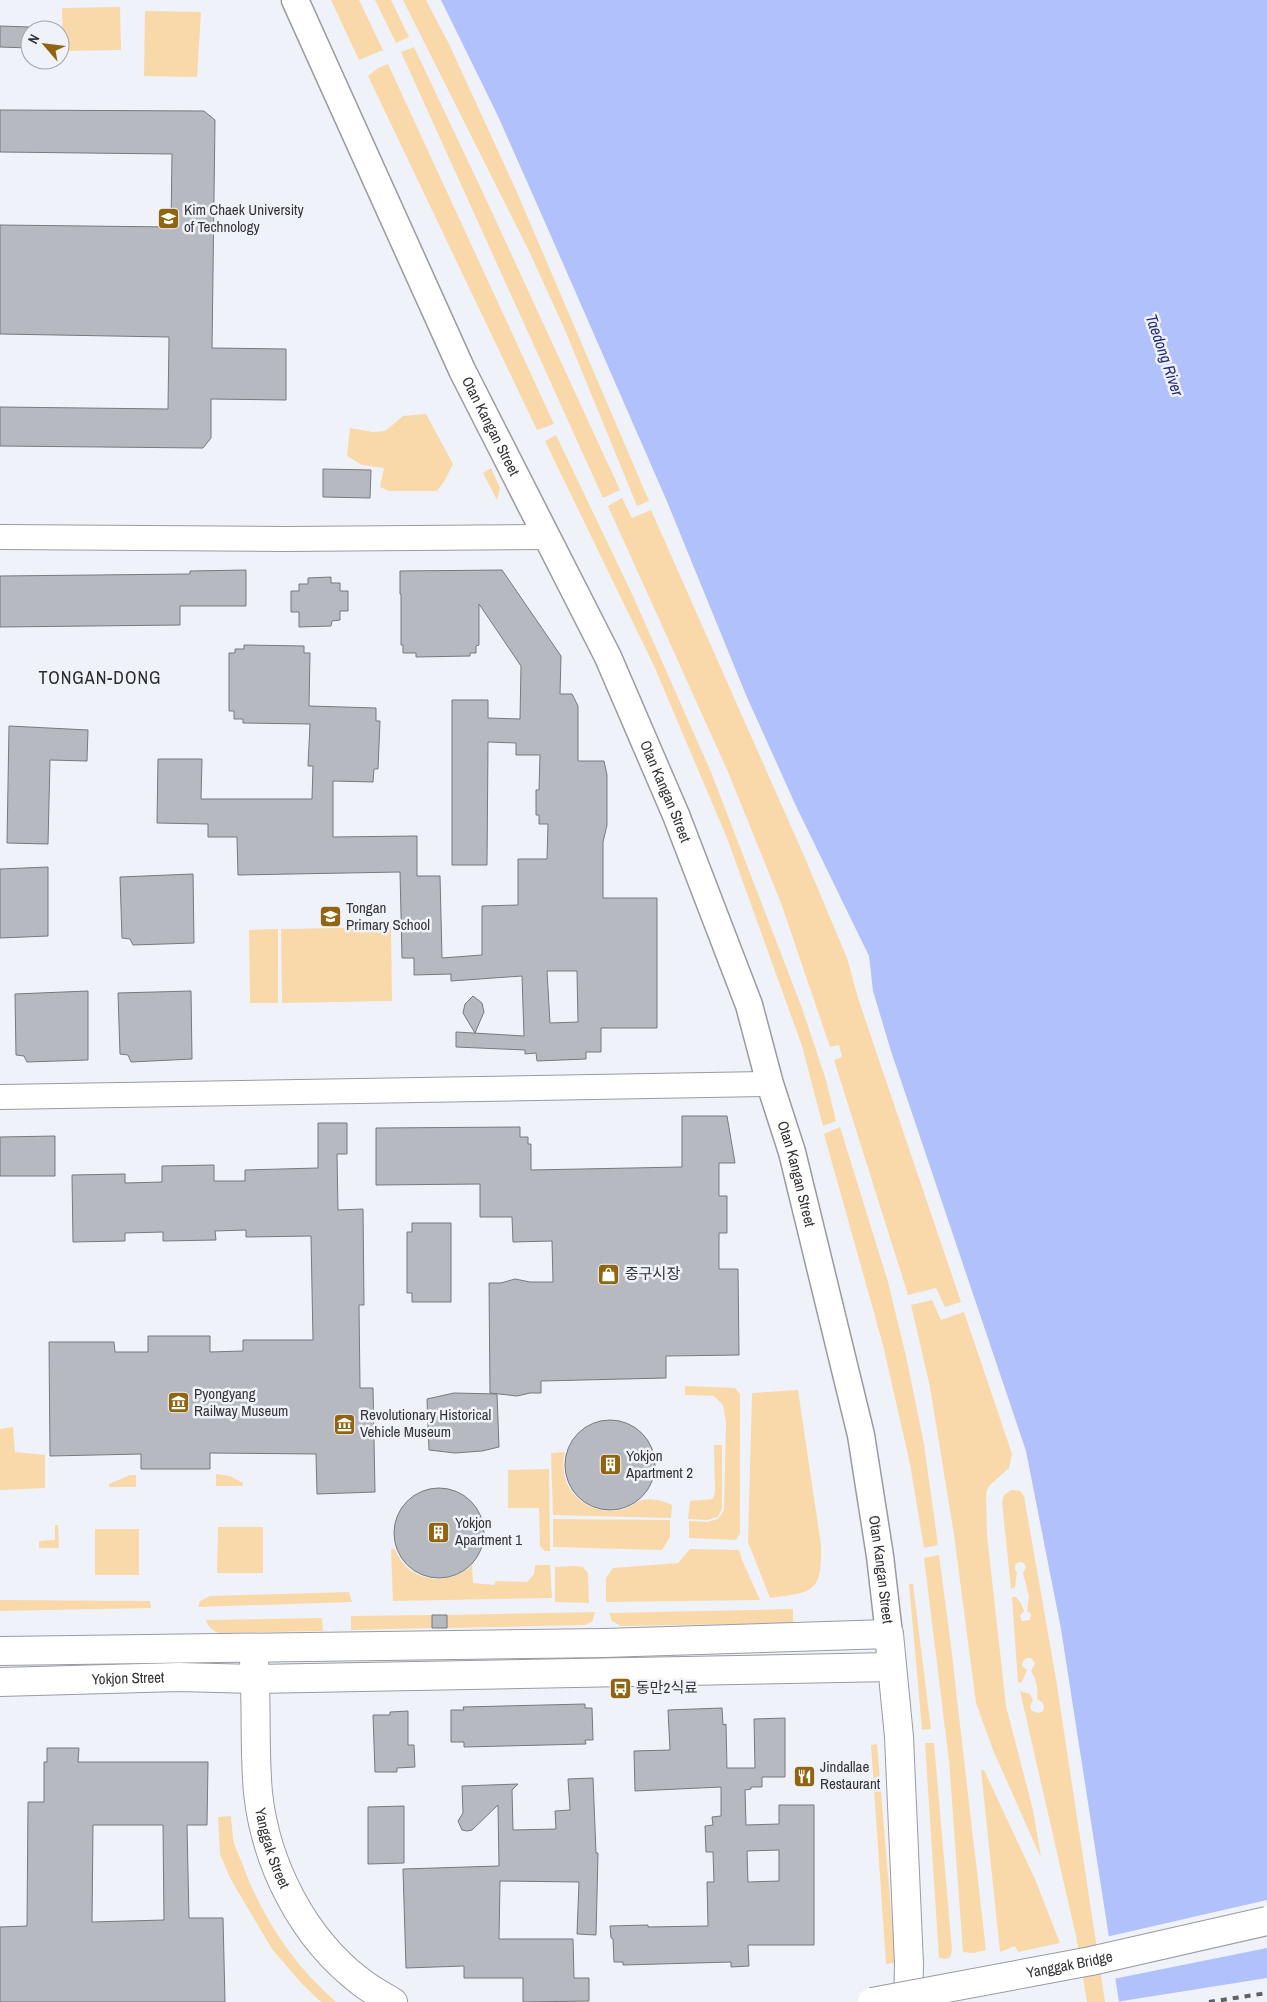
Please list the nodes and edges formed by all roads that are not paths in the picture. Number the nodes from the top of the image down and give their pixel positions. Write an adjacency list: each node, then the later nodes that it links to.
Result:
1 (295, 0): 2 (main road, Otan Kangan Street)
2 (546, 537): 3 (street); 4 (main road, Otan Kangan Street)
3 (0, 538)
4 (770, 1084): 5 (street); 6 (main road, Otan Kangan Street)
5 (0, 1097)
6 (889, 1634): 7 (main road, Yokjon Street); 9 (main road)
7 (253, 1648): 8 (main road, Yokjon Street); 10 (main road, Yanggak Street)
8 (0, 1651)
9 (892, 1667): 10 (main road, Yokjon Street); 15 (main road)
10 (255, 1679): 11 (main road, Yokjon Street); 13 (main road, Yanggak Street)
11 (0, 1682)
12 (1267, 1921): 14 (main road, Yanggak Bridge, bridge)
13 (393, 2002)
14 (872, 2002)
15 (908, 2002)

